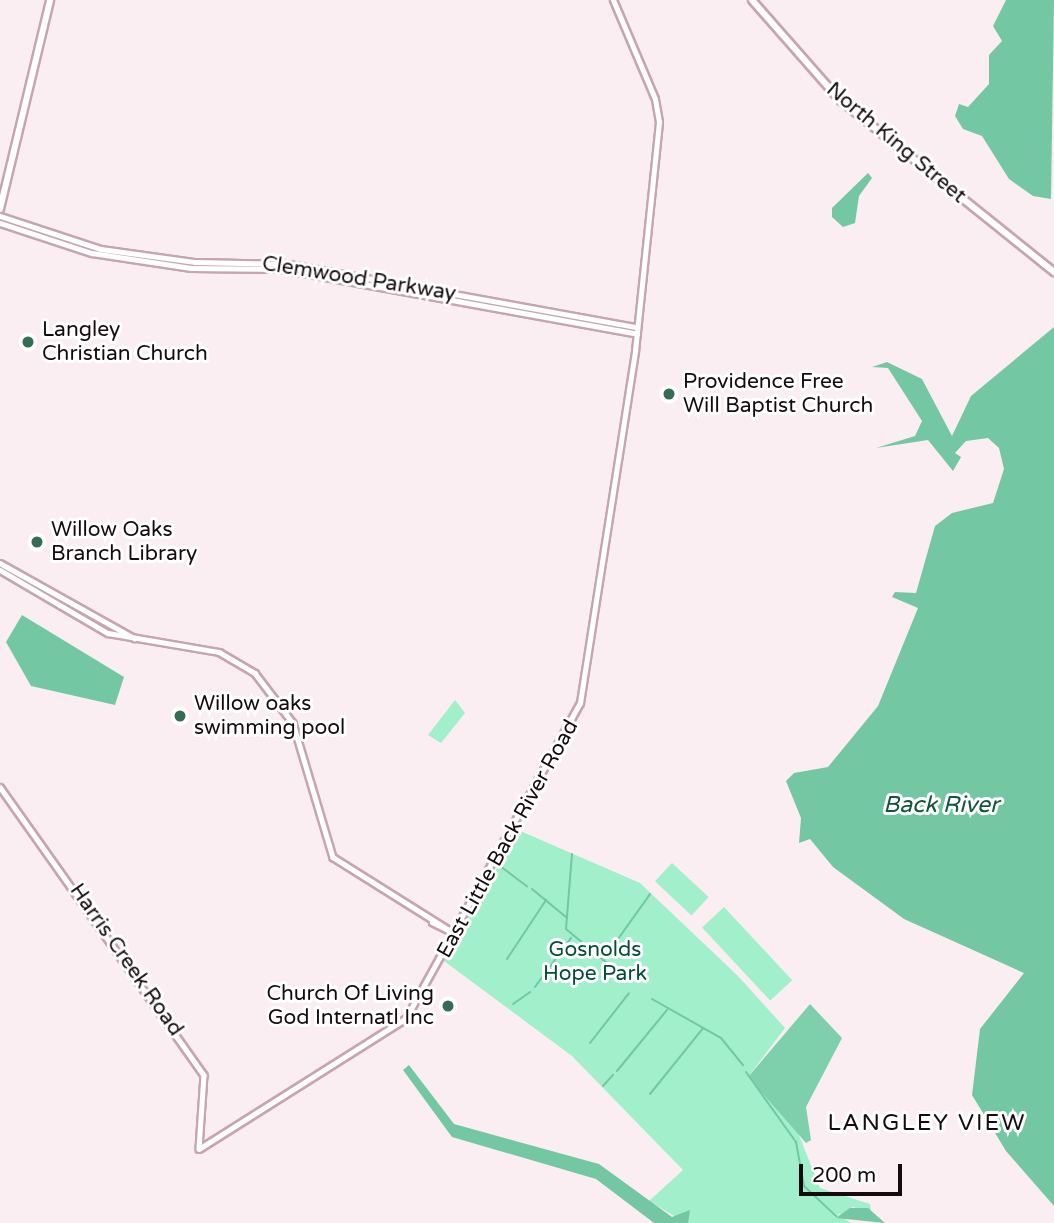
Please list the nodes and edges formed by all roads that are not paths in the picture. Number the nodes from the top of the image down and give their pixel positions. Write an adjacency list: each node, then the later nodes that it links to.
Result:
1 (50, 0): 4 (main road)
2 (613, 0): 8 (street, East Little Back River Road)
3 (752, 0): 7 (main road, North King Street)
4 (0, 209)
5 (0, 216): 8 (street, Clemwood Parkway)
6 (0, 223): 9 (street, Clemwood Parkway)
7 (1054, 272)
8 (637, 327): 9 (street, East Little Back River Road)
9 (636, 334): 14 (street, East Little Back River Road)
10 (0, 563): 12 (street)
11 (0, 570): 12 (street)
12 (135, 638): 14 (street)
13 (0, 787): 15 (street, Harris Creek Road)
14 (457, 935): 15 (street, East Little Back River Road)
15 (199, 1149)

